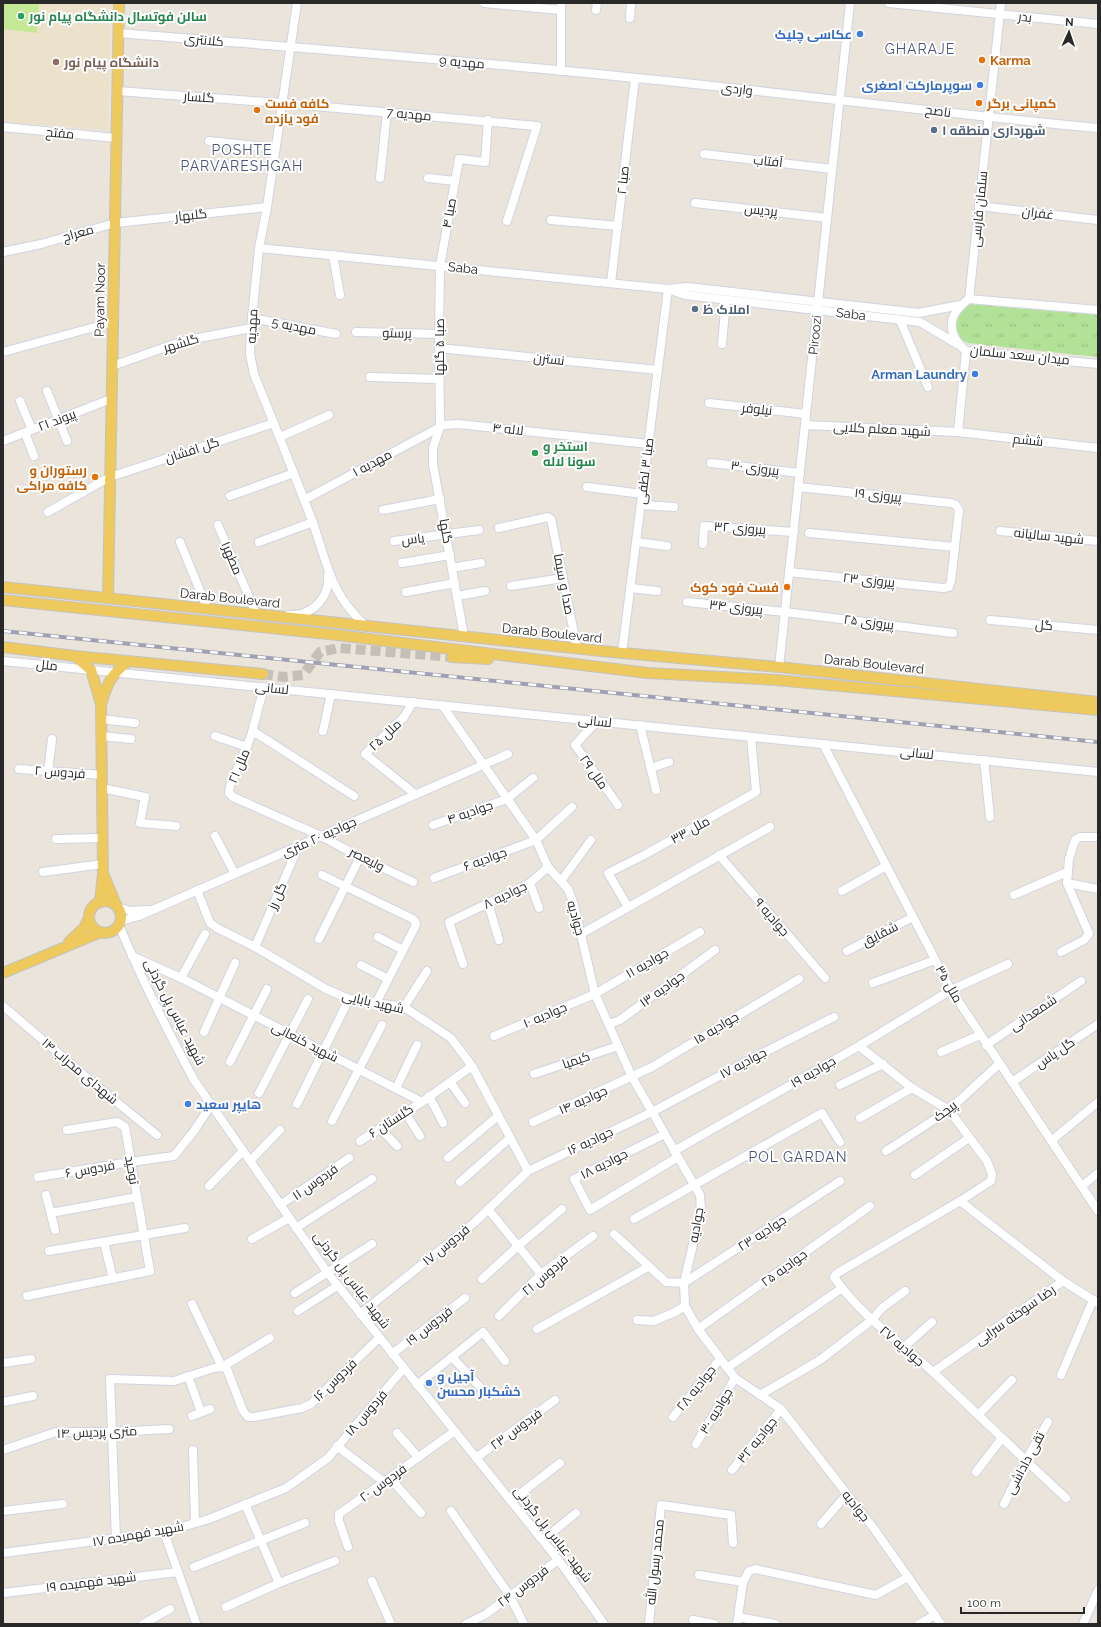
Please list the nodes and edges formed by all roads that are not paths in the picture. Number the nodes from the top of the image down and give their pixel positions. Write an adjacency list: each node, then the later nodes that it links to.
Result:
1 (119, 3): 12 (main road, Payam Noor)
2 (297, 3): 13 (street, مهدیه)
3 (484, 3): 8 (street)
4 (631, 3): 10 (street)
5 (850, 3): 17 (street, Piroozi)
6 (889, 3): 9 (street, بدر)
7 (1001, 3): 9 (street)
8 (561, 6): 14 (street)
9 (1000, 14): 11 (street, بدر); 21 (street, سلمان فارسی)
10 (630, 18)
11 (1098, 24)
12 (118, 33): 13 (street, کلانتری); 16 (main road, Payam Noor)
13 (289, 47): 14 (street, مهدیه 9); 18 (street, مهدیه)
14 (561, 71): 15 (street, مهدیه 9)
15 (635, 78): 17 (street, واردی); 41 (street, صبا ۲)
16 (117, 91): 18 (street, گلسار); 25 (main road, Payam Noor)
17 (840, 99): 19 (street, واردی); 29 (street, Piroozi)
18 (281, 103): 20 (street, مهدیه 7); 27 (street, مهدیه)
19 (912, 108): 21 (street, ناصح)
20 (387, 112): 22 (street, مهدیه 7); 30 (street)
21 (988, 118): 24 (street, ناصح); 34 (street, سلمان فارسی)
22 (488, 120): 32 (street, صبا ۴); 37 (street, مهدیه 7)
23 (3, 128): 25 (street, مفتح)
24 (1098, 128)
25 (116, 138): 40 (main road, Payam Noor)
26 (209, 141): 27 (street)
27 (274, 148): 35 (street, مهدیه)
28 (704, 154): 29 (street, آفتاب)
29 (832, 169): 36 (street, Piroozi)
30 (380, 178)
31 (428, 178): 32 (street)
32 (455, 181): 45 (street, صبا ۴)
33 (695, 203): 36 (street, پردیس)
34 (979, 206): 39 (street, غفران); 49 (street, سلمان فارسی)
35 (267, 207): 40 (street, گلبهار); 42 (street, مهدیه)
36 (827, 218): 51 (street, Piroozi)
37 (507, 220)
38 (551, 220): 41 (street)
39 (1098, 220)
40 (115, 223): 43 (street, معراج); 56 (main road, Payam Noor)
41 (618, 226): 46 (street, صبا ۲)
42 (259, 248): 44 (street, Saba); 54 (street, مهدیه)
43 (3, 252)
44 (333, 255): 45 (street, Saba); 48 (street)
45 (440, 266): 46 (street, Saba); 60 (street, صبا ۵ گلها)
46 (612, 283): 47 (street, Saba)
47 (668, 289): 50 (street, Saba); 51 (street, Saba); 68 (street, صبا ۳ لطفی)
48 (340, 295)
49 (969, 299): 52 (street, میدان سعد سلمان); 53 (street)
50 (726, 300): 51 (street, Saba); 61 (street)
51 (818, 305): 52 (street, Saba); 55 (street, Saba); 76 (street, Piroozi)
52 (960, 306): 62 (street, میدان سعد سلمان)
53 (1098, 310)
54 (252, 318): 57 (street, مهدیه); 59 (street, مهدیه 5)
55 (900, 320): 62 (street, Saba); 71 (street)
56 (113, 322): 65 (street); 67 (main road, Payam Noor)
57 (251, 328): 67 (street, گلشهر); 79 (street, مهدیه)
58 (356, 332): 60 (street, پرستو)
59 (336, 334)
60 (439, 334): 63 (street, صبا ۵ گلها)
61 (722, 344)
62 (958, 344): 64 (street, میدان سعد سلمان)
63 (439, 348): 68 (street, نسترن); 70 (street, صبا ۵ گلها)
64 (966, 351): 66 (street, میدان سعد سلمان); 83 (street)
65 (3, 352)
66 (1098, 364)
67 (112, 366): 73 (main road, Payam Noor)
68 (658, 370): 87 (street, صبا ۳ لطفی)
69 (370, 377): 70 (street)
70 (439, 380): 81 (street, صبا ۵ گلها)
71 (928, 387)
72 (47, 391): 78 (street)
73 (111, 399): 78 (street, پیوند ۲۱); 93 (main road, Payam Noor)
74 (20, 401): 82 (street)
75 (708, 403): 76 (street, نیلوفر)
76 (806, 414): 80 (street, Piroozi)
77 (329, 415): 85 (street)
78 (59, 420): 82 (street, پیوند ۲۱); 86 (street)
79 (274, 422): 85 (street, مهدیه); 93 (street, گل افشان)
80 (805, 425): 83 (street, شهید معلم کلایی); 92 (street, Piroozi)
81 (440, 427): 87 (street, لاله ۴); 98 (street, گلها); 99 (street, مهدیه ۱)
82 (28, 432): 84 (street, پیوند ۲۱); 89 (street)
83 (958, 432): 88 (street, ششم)
84 (4, 438)
85 (280, 438): 91 (street, مهدیه)
86 (67, 441)
87 (649, 444): 96 (street, صبا ۳ لطفی)
88 (1098, 448)
89 (34, 456)
90 (711, 463): 92 (street, پیروزی ۳۰)
91 (294, 473): 97 (street); 99 (street, مهدیه)
92 (800, 474): 95 (street, Piroozi)
93 (110, 477): 103 (street, گل افشان); 137 (main road, Payam Noor)
94 (587, 487): 96 (street)
95 (798, 487): 109 (street, Piroozi); 119 (street, پیروزی ۱۹)
96 (642, 494): 100 (street, صبا ۳ لطفی)
97 (230, 496)
98 (440, 499): 102 (street); 111 (street, گلها)
99 (304, 500): 104 (street, مهدیه)
100 (641, 505): 101 (street); 116 (street, صبا ۳ لطفی)
101 (674, 507)
102 (383, 510)
103 (48, 512)
104 (312, 522): 115 (street); 123 (street, مهدیه)
105 (218, 525): 142 (street, مطهر۱)
106 (499, 528): 126 (street, صدا و سیما)
107 (479, 530): 111 (street, یاس)
108 (1000, 530): 113 (street, شهید سالیانه)
109 (794, 532): 117 (street, پیروزی ۳۲); 125 (street, Piroozi)
110 (809, 533): 119 (street)
111 (446, 534): 112 (street, یاس); 120 (street, گلها)
112 (394, 541)
113 (1098, 541)
114 (180, 542): 140 (street)
115 (259, 542)
116 (636, 542): 118 (street); 132 (street, صبا ۳ لطفی)
117 (703, 544)
118 (668, 546)
119 (955, 547): 125 (street, پیروزی ۲۳)
120 (450, 555): 121 (street); 124 (street, گلها)
121 (402, 563)
122 (481, 563): 124 (street)
123 (327, 566): 143 (street); 145 (street, مهدیه)
124 (452, 568): 128 (street, گلها)
125 (790, 572): 141 (street, Piroozi)
126 (563, 578): 129 (street); 150 (street, صدا و سیما)
127 (3, 583): 131 (street)
128 (455, 583): 135 (street); 136 (street, گلها)
129 (511, 586)
130 (3, 587): 131 (main road, Darab Boulevard)
131 (14, 588): 137 (main road, Darab Boulevard)
132 (631, 588): 134 (street); 152 (street, صبا ۳ لطفی)
133 (486, 591): 136 (street)
134 (657, 591)
135 (406, 592)
136 (457, 596): 148 (street, گلها)
137 (108, 598): 140 (main road, Darab Boulevard)
138 (3, 600): 156 (main road, Darab Boulevard)
139 (687, 602): 141 (street, پیروزی ۳۴)
140 (207, 608): 142 (main road, Darab Boulevard)
141 (785, 612): 147 (street, پیروزی ۲۵); 160 (street, Piroozi)
142 (256, 613): 143 (main road, Darab Boulevard)
143 (280, 616): 145 (main road, Darab Boulevard)
144 (990, 620): 146 (street, گل)
145 (365, 625): 148 (main road, Darab Boulevard)
146 (1098, 630)
147 (953, 633)
148 (464, 636): 150 (main road, Darab Boulevard)
149 (3, 647): 154 (main road)
150 (577, 648): 151 (main road, Darab Boulevard)
151 (601, 651): 152 (main road, Darab Boulevard); 159 (main road)
152 (622, 653): 153 (main road, Darab Boulevard)
153 (640, 655): 160 (main road, Darab Boulevard); 163 (main road)
154 (75, 656): 158 (main road); 161 (main road)
155 (452, 657): 156 (main road)
156 (528, 658): 159 (main road, Darab Boulevard)
157 (3, 661): 161 (street, ملل)
158 (127, 662): 162 (main road); 164 (main road)
159 (599, 667): 163 (main road, Darab Boulevard)
160 (779, 667): 168 (main road, Darab Boulevard)
161 (91, 670): 162 (street, لسانی); 169 (main road)
162 (115, 672): 165 (street, لسانی); 169 (main road)
163 (639, 672): 171 (main road, Darab Boulevard)
164 (263, 674)
165 (264, 687): 166 (street, لسانی); 176 (street, ملل ۲۱)
166 (331, 694): 167 (street, لسانی); 177 (street)
167 (413, 702): 170 (street, لسانی); 197 (street, ملل ۲۵)
168 (1098, 702)
169 (101, 704): 172 (main road)
170 (442, 705): 173 (street, لسانی); 188 (street, جوادیه)
171 (1098, 710)
172 (101, 719): 174 (street); 178 (main road)
173 (597, 721): 175 (street, لسانی); 200 (street, ملل ۲۹)
174 (135, 723)
175 (640, 725): 180 (street, لسانی); 189 (street)
176 (253, 731): 184 (street, ملل ۲۱); 198 (street)
177 (323, 731)
178 (101, 736): 182 (street); 193 (main road)
179 (214, 736): 184 (street)
180 (751, 737): 183 (street, لسانی); 236 (street, ملل ۳۳)
181 (52, 738): 191 (street)
182 (131, 739)
183 (823, 744): 186 (street, لسانی); 216 (street, ملل ۳۵)
184 (247, 747): 207 (street, ملل ۲۱)
185 (508, 754): 188 (street, جوادیه ۲۰ متری)
186 (984, 760): 192 (street, لسانی); 202 (street)
187 (669, 762): 189 (street)
188 (483, 764): 197 (street, جوادیه ۲۰ متری); 199 (street, جوادیه)
189 (651, 768): 196 (street)
190 (19, 769): 191 (street, فردوس ۲)
191 (48, 772): 193 (street, فردوس ۲)
192 (1098, 772)
193 (102, 775): 195 (main road)
194 (533, 778): 199 (street, جوادیه ۴)
195 (102, 788): 204 (street); 209 (main road)
196 (656, 790)
197 (415, 794): 207 (street, جوادیه ۲۰ متری)
198 (354, 796)
199 (507, 799): 203 (street, جوادیه ۴); 211 (street, جوادیه)
200 (618, 805)
201 (572, 807): 211 (street)
202 (990, 817)
203 (433, 825)
204 (176, 826)
205 (770, 827): 215 (street)
206 (216, 836): 221 (street)
207 (321, 836): 213 (street, جوادیه ۲۰ متری); 214 (street, ولیعصر)
208 (1098, 837): 220 (street)
209 (103, 838): 210 (street); 218 (main road)
210 (56, 839)
211 (536, 840): 217 (street, جوادیه); 223 (street, جوادیه ۶)
212 (591, 840): 224 (street)
213 (300, 845): 221 (street, جوادیه ۲۰ متری); 250 (street, گل رز)
214 (360, 856): 225 (street, ولیعصر); 228 (street)
215 (719, 856): 236 (street); 264 (street, جوادیه ۹)
216 (886, 866): 231 (street); 239 (street, ملل ۳۵)
217 (548, 867): 224 (street, جوادیه); 226 (street, جوادیه ۸)
218 (103, 868): 219 (street); 233 (main road); 235 (main road)
219 (43, 872)
220 (1067, 872): 227 (street); 232 (street)
221 (236, 874): 230 (street, جوادیه ۲۰ متری)
222 (322, 875): 228 (street)
223 (434, 878)
224 (560, 881): 245 (street, جوادیه)
225 (413, 882)
226 (530, 883): 234 (street, جوادیه ۸); 237 (street)
227 (1067, 883): 229 (street); 254 (street)
228 (345, 887): 247 (street); 251 (street)
229 (1098, 888)
230 (197, 890): 238 (street, جوادیه ۲۰ متری); 250 (street, شهید بابایی)
231 (842, 891)
232 (1014, 895)
233 (100, 902): 235 (main road); 240 (main road)
234 (488, 904): 248 (street); 258 (street, جوادیه ۸)
235 (117, 906): 238 (street); 241 (main road)
236 (628, 907): 245 (street)
237 (539, 908)
238 (154, 909): 241 (street, جوادیه ۲۰ متری)
239 (913, 917): 253 (street, شقایق); 256 (street, ملل ۳۵)
240 (89, 918): 242 (main road); 249 (main road)
241 (120, 923): 242 (main road); 255 (street, شهید عباس پل گردنی)
242 (101, 932): 249 (main road)
243 (700, 932): 271 (street, جوادیه ۱۱)
244 (205, 934): 263 (street)
245 (581, 934): 271 (street, جوادیه)
246 (378, 937): 251 (street)
247 (319, 939)
248 (499, 940)
249 (63, 947): 262 (main road)
250 (255, 947): 274 (street, شهید بابایی)
251 (403, 950): 265 (street)
252 (715, 950): 280 (street, جوادیه ۱۳)
253 (847, 951)
254 (1060, 952)
255 (132, 956): 263 (street, شهید کنعانی); 311 (street, شهید عباس پل گردنی)
256 (935, 960): 268 (street); 270 (street, ملل ۳۵)
257 (235, 963): 272 (street)
258 (463, 964)
259 (1008, 964): 270 (street, جوادیه ۱۹)
260 (361, 965): 265 (street)
261 (427, 972): 277 (street)
262 (3, 973)
263 (181, 978): 272 (street, شهید کنعانی)
264 (825, 978)
265 (388, 979): 275 (street)
266 (798, 979): 299 (street, جوادیه ۱۵)
267 (1080, 981): 288 (street, شمعدانی)
268 (873, 983)
269 (267, 989): 278 (street)
270 (951, 990): 285 (street, ملل ۳۵); 290 (street, جوادیه ۱۹)
271 (595, 994): 280 (street, جوادیه); 286 (street, جوادیه ۱۰)
272 (220, 998): 278 (street, شهید کنعانی); 283 (street)
273 (308, 999): 284 (street)
274 (349, 999): 275 (street, شهید بابایی); 291 (street)
275 (376, 1003): 277 (street, شهید بابایی)
276 (3, 1006): 324 (street, شهدای محراب ۱۴)
277 (404, 1007): 296 (street, شهید بابایی)
278 (253, 1015): 284 (street, شهید کنعانی); 293 (street)
279 (834, 1017): 314 (street, جوادیه ۱۷)
280 (608, 1024): 289 (street, جوادیه)
281 (1098, 1024): 301 (street, گل یاس)
282 (382, 1025): 297 (street)
283 (204, 1032)
284 (290, 1034): 291 (street, شهید کنعانی); 305 (street)
285 (980, 1035): 288 (street, ملل ۳۵); 292 (street)
286 (494, 1036)
287 (418, 1045): 303 (street)
288 (986, 1045): 295 (street, ملل ۳۵)
289 (618, 1046): 298 (street, کیمیا); 299 (street, جوادیه)
290 (859, 1046): 294 (street); 334 (street, جوادیه ۱۹)
291 (324, 1051): 297 (street, شهید کنعانی); 310 (street)
292 (941, 1052)
293 (230, 1062)
294 (883, 1064): 302 (street); 304 (street)
295 (999, 1064): 301 (street, ملل ۳۵); 312 (street, پیچک)
296 (472, 1066): 300 (street); 315 (street, شهید بابایی)
297 (358, 1069): 303 (street, شهید کنعانی); 317 (street)
298 (534, 1074)
299 (632, 1077): 314 (street, جوادیه); 318 (street, جوادیه ۱۴)
300 (450, 1082): 306 (street); 309 (street)
301 (1012, 1082): 329 (street, ملل ۳۵)
302 (840, 1085)
303 (396, 1088): 307 (street, شهید کنعانی)
304 (912, 1088): 312 (street); 316 (street)
305 (259, 1093)
306 (429, 1096): 307 (street); 319 (street)
307 (422, 1102): 313 (street, گلستان ۶)
308 (1098, 1102): 329 (street)
309 (465, 1103)
310 (297, 1104)
311 (211, 1105): 332 (street, شهید عباس پل گردنی); 338 (street, فردوس ۶)
312 (949, 1110): 327 (street); 333 (street, پیچک)
313 (406, 1112): 320 (street, گلستان ۶); 325 (street)
314 (652, 1112): 323 (street, جوادیه); 339 (street, جوادیه ۱۶)
315 (498, 1116): 326 (street, شهید بابایی); 336 (street)
316 (860, 1118)
317 (332, 1121)
318 (533, 1122)
319 (443, 1123)
320 (380, 1128): 328 (street, گلستان ۶); 331 (street)
321 (67, 1130): 338 (street, توحید)
322 (280, 1130): 337 (street)
323 (665, 1134): 334 (street, جوادیه); 356 (street, جوادیه ۱۸)
324 (157, 1135)
325 (420, 1136)
326 (510, 1138): 339 (street, شهید بابایی); 345 (street)
327 (970, 1138): 341 (street); 351 (street)
328 (360, 1141)
329 (1051, 1141): 348 (street, ملل ۳۵)
330 (840, 1142): 346 (street)
331 (397, 1146)
332 (243, 1151): 337 (street, شهید عباس پل گردنی); 347 (street)
333 (886, 1151)
334 (676, 1154): 346 (street, جوادیه); 356 (street, جوادیه ۱۹)
335 (349, 1158): 352 (street, فردوس ۱۱)
336 (448, 1158)
337 (250, 1161): 352 (street, شهید عباس پل گردنی)
338 (130, 1162): 342 (street, فردوس ۶); 350 (street, توحید)
339 (528, 1171): 354 (street, فردوس ۱۷)
340 (1098, 1173): 348 (street)
341 (915, 1175)
342 (38, 1177)
343 (372, 1178): 362 (street)
344 (840, 1181): 378 (street, جوادیه ۲۳)
345 (460, 1182)
346 (694, 1185): 360 (street); 378 (street, جوادیه)
347 (209, 1186)
348 (1082, 1186): 357 (street, ملل ۳۵)
349 (46, 1194): 358 (street)
350 (137, 1197): 358 (street); 365 (street, توحید)
351 (960, 1201): 377 (street); 380 (street)
352 (280, 1205): 359 (street, شهید عباس پل گردنی)
353 (870, 1206): 395 (street, جوادیه ۲۵)
354 (488, 1209): 370 (street); 389 (street, فردوس ۱۷)
355 (562, 1209): 370 (street)
356 (590, 1210)
357 (1098, 1211)
358 (51, 1213): 363 (street)
359 (289, 1218): 362 (street, شهید عباس پل گردنی); 367 (street)
360 (634, 1219)
361 (185, 1228): 365 (street)
362 (296, 1228): 373 (street, شهید عباس پل گردنی)
363 (55, 1230)
364 (614, 1234): 372 (street)
365 (144, 1236): 368 (street); 375 (street, توحید)
366 (593, 1236): 374 (street, فردوس ۲۱)
367 (252, 1239)
368 (104, 1242): 371 (street); 375 (street)
369 (372, 1244): 373 (street)
370 (518, 1246): 374 (street); 376 (street)
371 (49, 1251)
372 (648, 1267): 378 (street); 394 (street)
373 (327, 1272): 379 (street, شهید عباس پل گردنی); 382 (street)
374 (541, 1274): 390 (street, فردوس ۲۱)
375 (112, 1279): 383 (street)
376 (482, 1279)
377 (1063, 1281): 385 (street, رضا سوخته سرایی); 408 (street, رضا سوخته سرایی)
378 (684, 1283): 387 (street, جوادیه)
379 (337, 1286): 388 (street); 389 (street, شهید عباس پل گردنی)
380 (842, 1288): 392 (street, جوادیه ۲۷); 407 (street)
381 (905, 1291): 392 (street)
382 (295, 1293)
383 (26, 1296)
384 (465, 1298): 399 (street, فردوس ۱۹)
385 (1095, 1301): 409 (street)
386 (192, 1304): 405 (street)
387 (685, 1306): 391 (street); 395 (street, جوادیه)
388 (298, 1310)
389 (360, 1314): 397 (street, شهید عباس پل گردنی)
390 (499, 1316)
391 (637, 1320)
392 (872, 1320): 398 (street, جوادیه ۲۷); 415 (street)
393 (932, 1322): 398 (street)
394 (538, 1329)
395 (698, 1329): 402 (street, جوادیه)
396 (270, 1338): 405 (street)
397 (379, 1338): 399 (street, شهید عباس پل گردنی); 405 (street, فردوس ۱۶)
398 (904, 1347): 408 (street, جوادیه ۲۷)
399 (392, 1354): 406 (street, شهید عباس پل گردنی)
400 (452, 1357): 403 (street); 413 (street); 414 (street)
401 (31, 1359): 404 (street)
402 (720, 1359): 407 (street, جوادیه); 424 (street, جوادیه ۲۸)
403 (505, 1362)
404 (3, 1363)
405 (222, 1367): 410 (street)
406 (404, 1368): 413 (street, شهید عباس پل گردنی); 432 (street, فردوس ۱۸)
407 (727, 1368): 411 (street, جوادیه)
408 (933, 1372): 422 (street, جوادیه ۲۷)
409 (1061, 1375)
410 (188, 1376): 421 (street); 428 (street)
411 (735, 1378): 415 (street, جوادیه); 431 (street, جوادیه ۳۰)
412 (1012, 1380): 422 (street)
413 (417, 1385): 427 (street, شهید عباس پل گردنی)
414 (481, 1388)
415 (760, 1395): 420 (street, جوادیه)
416 (33, 1396): 418 (street)
417 (555, 1400): 437 (street, فردوس ۲۳)
418 (3, 1402)
419 (210, 1409): 421 (street)
420 (781, 1410): 440 (street, جوادیه ۳۲); 443 (street, جوادیه)
421 (201, 1412): 423 (street)
422 (978, 1415): 430 (street, جوادیه ۲۷)
423 (192, 1416)
424 (672, 1417)
425 (1048, 1422): 438 (street, تقی داداشی)
426 (169, 1429): 428 (street, ۱۴ متری پردیس)
427 (455, 1431): 435 (street, فردوس ۲۰); 437 (street, شهید عباس پل گردنی)
428 (112, 1432): 433 (street, ۱۴ متری پردیس); 457 (street)
429 (397, 1433): 435 (street)
430 (1002, 1438): 438 (street, جوادیه ۲۷); 441 (street)
431 (696, 1444)
432 (337, 1446): 436 (street, فردوس ۱۸); 442 (street)
433 (3, 1450)
434 (193, 1450): 453 (street)
435 (418, 1457): 442 (street, فردوس ۲۰)
436 (328, 1458): 447 (street, شهید فهمیده ۱۷)
437 (476, 1458): 445 (street, شهید عباس پل گردنی)
438 (1026, 1460): 444 (street, جوادیه ۲۷); 448 (street, تقی داداشی)
439 (560, 1463): 445 (street)
440 (732, 1470)
441 (976, 1472)
442 (387, 1480): 451 (street); 461 (street, فردوس ۲۰)
443 (847, 1494): 455 (street); 468 (street, جوادیه)
444 (1066, 1498)
445 (511, 1501): 459 (street, شهید عباس پل گردنی)
446 (63, 1504): 449 (street)
447 (245, 1504): 453 (street, شهید فهمیده ۱۷); 458 (street)
448 (1004, 1504)
449 (3, 1511)
450 (451, 1511): 474 (street)
451 (421, 1513)
452 (576, 1513): 459 (street)
453 (195, 1523): 456 (street, شهید فهمیده ۱۷)
454 (305, 1523): 458 (street)
455 (821, 1524)
456 (164, 1532): 457 (street, شهید فهمیده ۱۷); 466 (street)
457 (116, 1539): 462 (street, شهید فهمیده ۱۷)
458 (261, 1540): 465 (street); 471 (street)
459 (543, 1540): 463 (street, شهید عباس پل گردنی)
460 (733, 1543): 487 (street, محمد رسول الله)
461 (348, 1547)
462 (3, 1553)
463 (558, 1560): 474 (street, فردوس ۲۴); 486 (street, شهید عباس پل گردنی)
464 (335, 1561): 471 (street)
465 (194, 1567)
466 (178, 1572): 473 (street, شهید فهمیده ۱۹); 481 (street)
467 (699, 1575): 470 (street)
468 (908, 1577): 470 (street); 477 (street, جوادیه)
469 (372, 1581): 483 (street)
470 (743, 1582): 479 (street)
471 (279, 1583): 475 (street)
472 (1098, 1590): 492 (street)
473 (4, 1593)
474 (510, 1596): 480 (street, فردوس ۲۴); 485 (street)
475 (226, 1607)
476 (170, 1609): 482 (street)
477 (935, 1615): 490 (street); 491 (street, جوادیه)
478 (693, 1620): 488 (street)
479 (738, 1620): 489 (street)
480 (476, 1622): 484 (street, فردوس ۲۴)
481 (196, 1623)
482 (143, 1624)
483 (391, 1624)
484 (466, 1624)
485 (524, 1624)
486 (604, 1624)
487 (649, 1624)
488 (714, 1624)
489 (775, 1624)
490 (920, 1624)
491 (941, 1624)
492 (1083, 1624)

